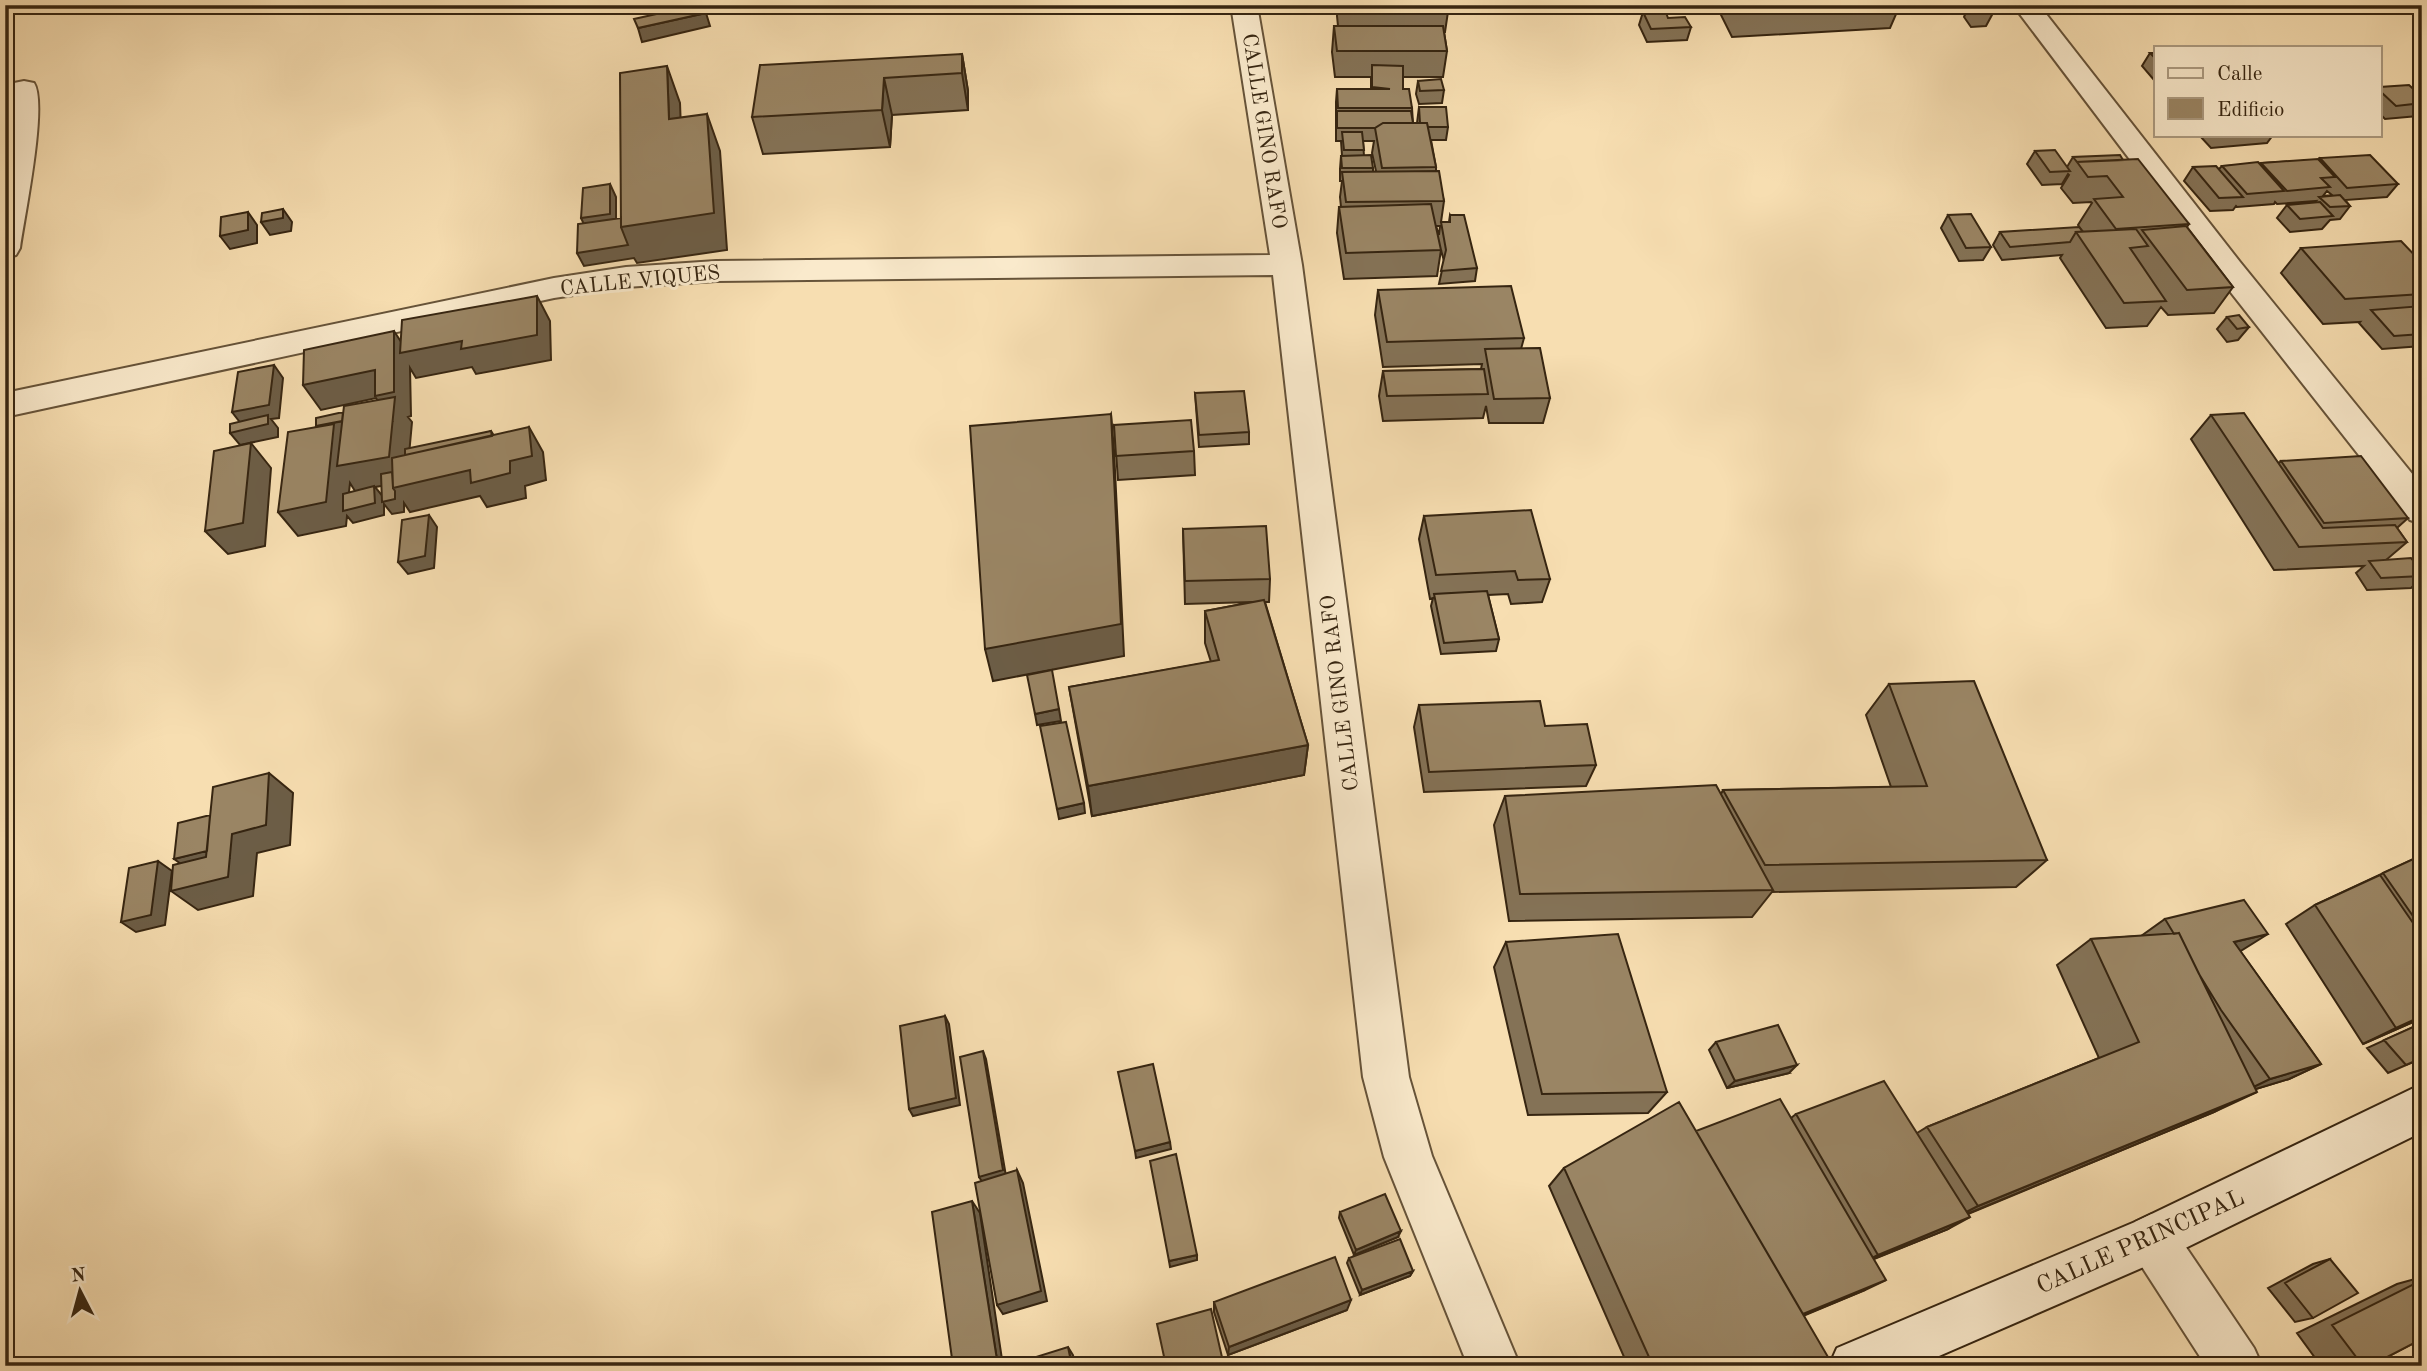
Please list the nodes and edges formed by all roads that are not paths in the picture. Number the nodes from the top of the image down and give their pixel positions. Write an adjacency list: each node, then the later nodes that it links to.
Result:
1 (1244, 5): 5 (street, CALLE GINO RAFO)
2 (2025, 5): 7 (street)
3 (24, 89): 4 (street)
4 (5, 248)
5 (1287, 265): 6 (street, CALLE VIQUES); 10 (street, CALLE GINO RAFO)
6 (5, 405)
7 (2422, 511)
8 (2422, 1107): 9 (street, CALLE PRINCIPAL)
9 (2152, 1239): 11 (street, CALLE PRINCIPAL); 12 (street)
10 (1494, 1366)
11 (1855, 1366)
12 (2236, 1366)

